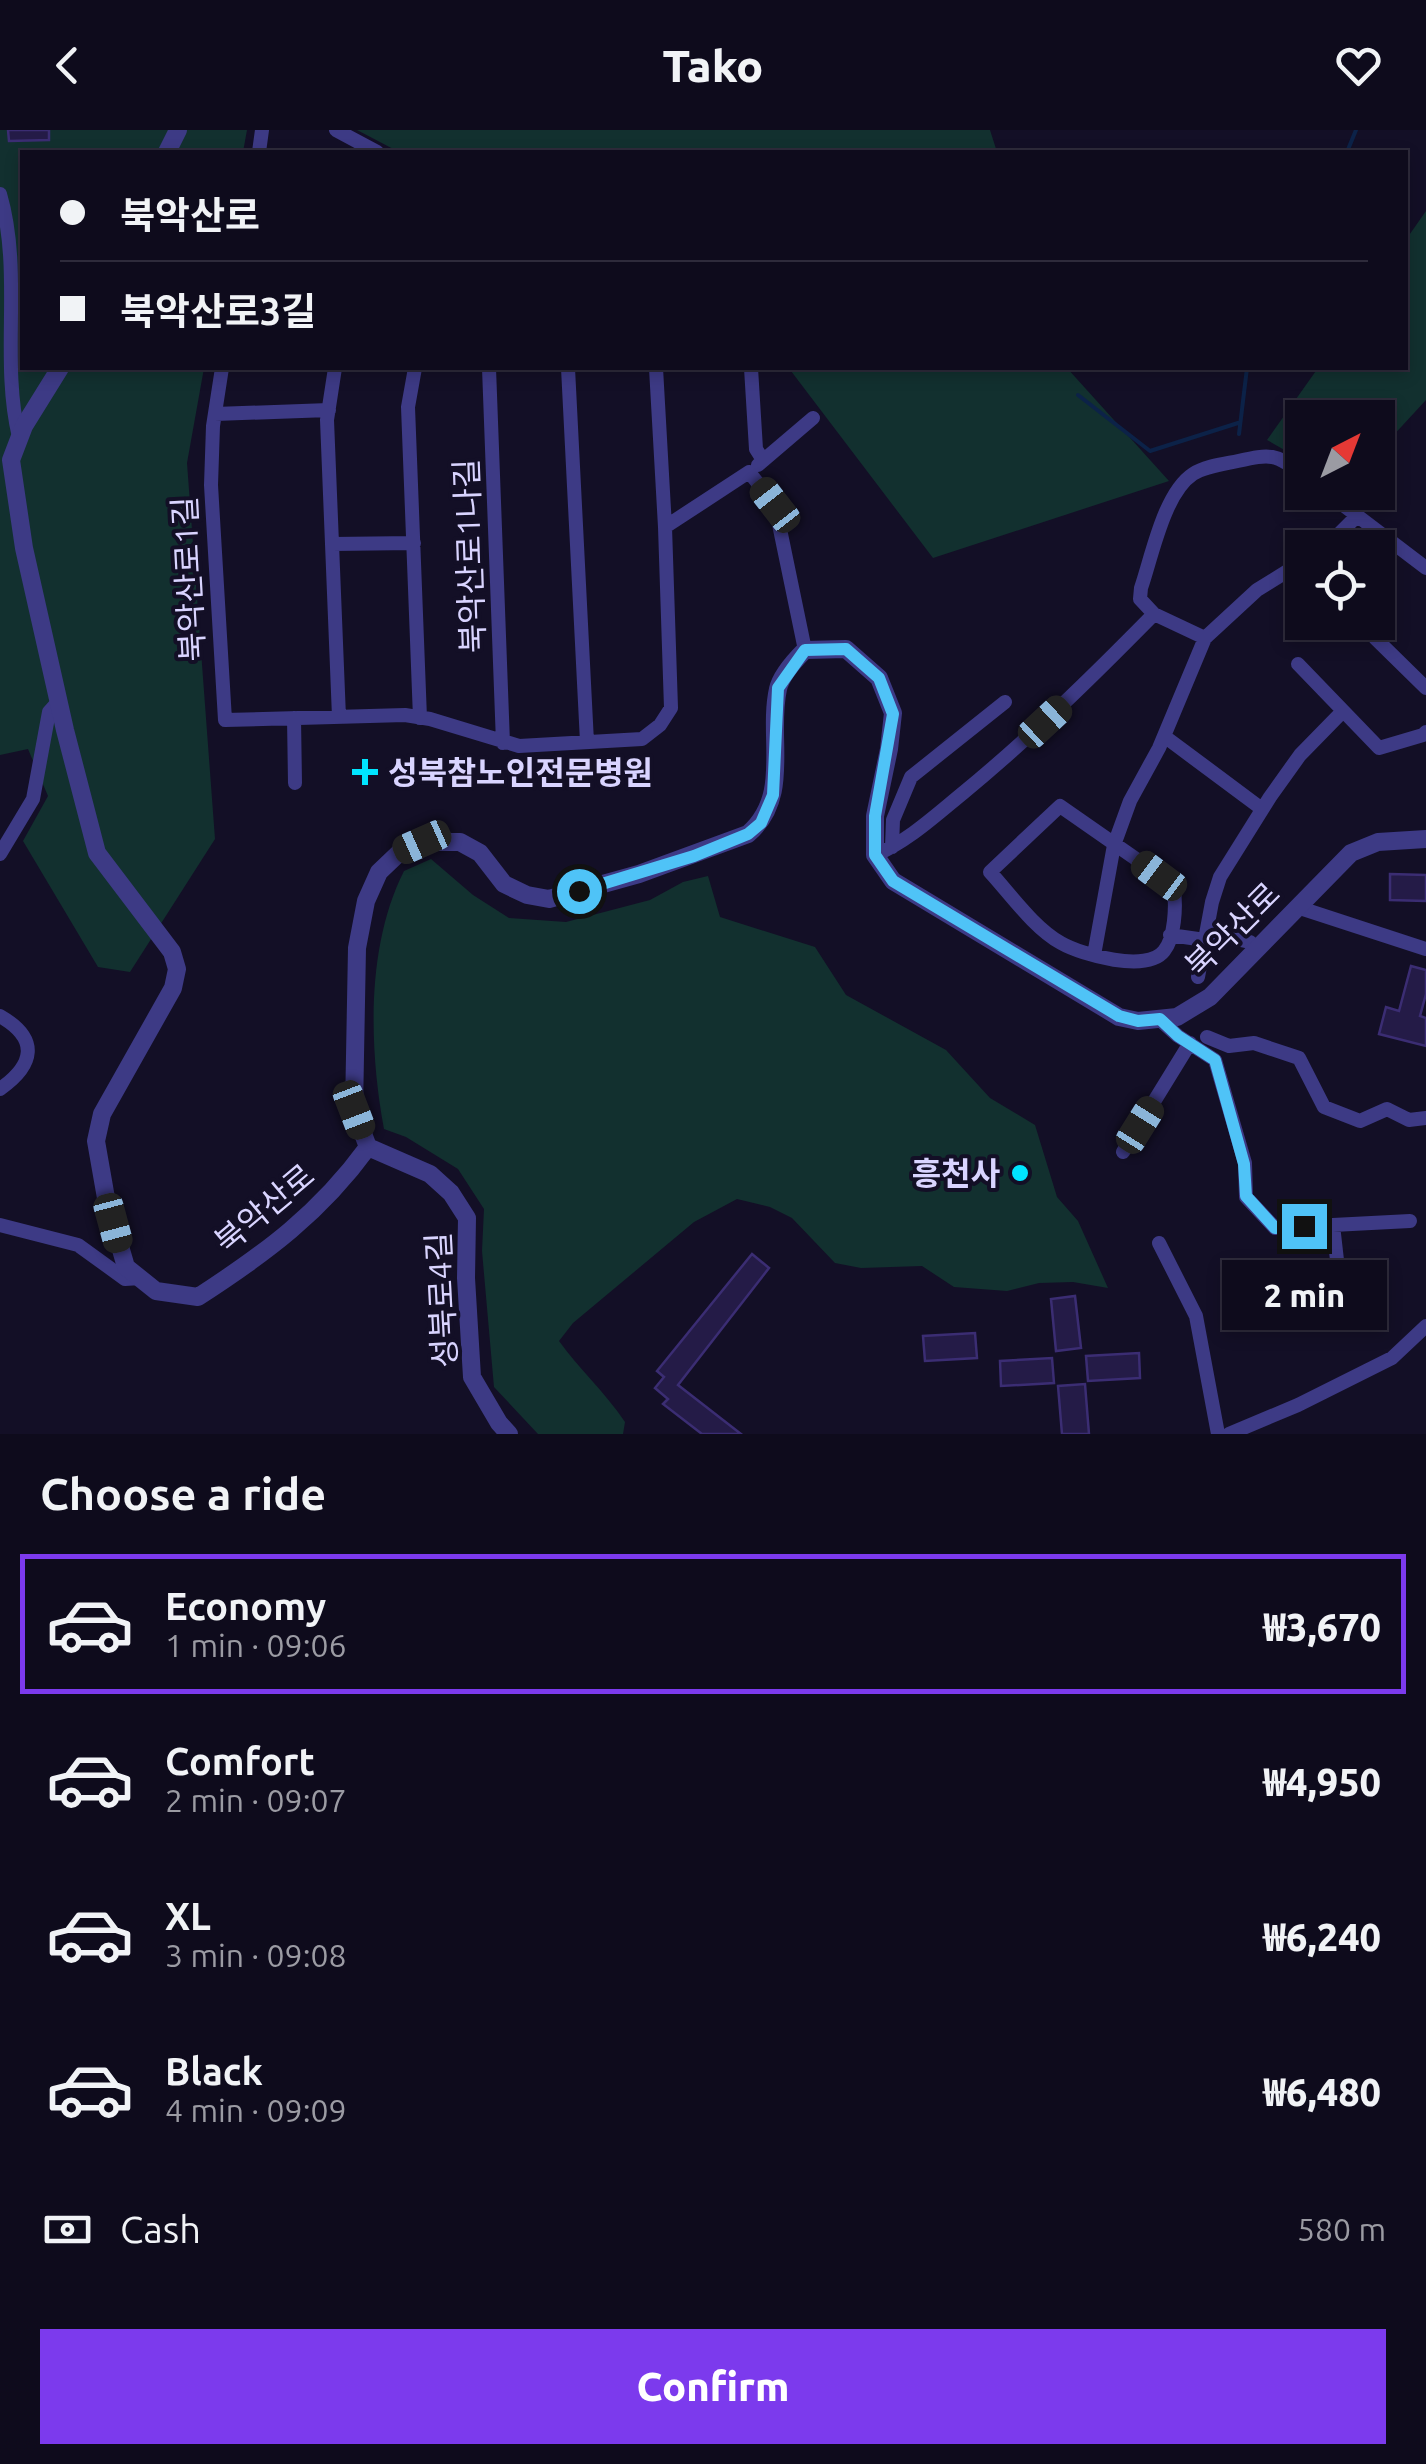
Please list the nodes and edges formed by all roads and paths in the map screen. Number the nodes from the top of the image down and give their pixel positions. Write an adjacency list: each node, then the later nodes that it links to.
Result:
1 (336, 130): 2 (street)
2 (370, 150)
3 (0, 194): 15 (street)
4 (59, 370): 15 (street)
5 (222, 370): 13 (street, 북악산로1길)
6 (335, 370): 12 (street)
7 (415, 370): 23 (street)
8 (489, 370): 42 (street, 북악산로1나길)
9 (568, 370): 41 (street)
10 (656, 370): 21 (street, 북악산로1길)
11 (751, 370): 16 (street)
12 (329, 410): 13 (street); 24 (street)
13 (215, 414): 37 (street, 북악산로1길)
14 (812, 418): 16 (street)
15 (20, 437): 33 (street)
16 (763, 460): 18 (street)
17 (1285, 460): 27 (street)
18 (750, 472): 21 (street); 30 (street)
19 (1350, 510): 20 (street)
20 (1358, 516): 22 (street); 25 (street)
21 (665, 527): 41 (street, 북악산로1길)
22 (1344, 530)
23 (414, 543): 24 (street); 38 (street)
24 (332, 544): 36 (street)
25 (1426, 568)
26 (1285, 573): 28 (street)
27 (1154, 614): 28 (street); 47 (street)
28 (1205, 638): 40 (street)
29 (1377, 640): 32 (street)
30 (805, 650): 47 (street); 62 (street)
31 (1298, 664): 35 (street)
32 (1426, 688)
33 (58, 702): 48 (street); 69 (street)
34 (1006, 702): 47 (street)
35 (1343, 711): 39 (street); 44 (street)
36 (339, 717): 37 (street, 북악산로1길); 38 (street, 북악산로1길)
37 (294, 718): 43 (street)
38 (420, 718): 42 (street, 북악산로1길)
39 (1426, 732)
40 (1164, 736): 44 (street); 46 (street)
41 (587, 742): 42 (street, 북악산로1길)
42 (503, 743)
43 (296, 783)
44 (1262, 809): 51 (street)
45 (1426, 839): 49 (street, 북악산로)
46 (1114, 845): 50 (street); 54 (street); 54 (street)
47 (884, 851): 57 (street)
48 (0, 854)
49 (1297, 907): 52 (street, 북악산로); 53 (street)
50 (1170, 935): 51 (street); 54 (street)
51 (1206, 940): 52 (street); 55 (street)
52 (1257, 948): 57 (street, 북악산로)
53 (1426, 948)
54 (1094, 955)
55 (1198, 977)
56 (0, 1016): 60 (street)
57 (1160, 1019): 59 (street)
58 (1207, 1037): 61 (street)
59 (1190, 1043): 63 (street); 66 (street)
60 (0, 1089)
61 (1426, 1118)
62 (368, 1147): 69 (street, 북악산로); 71 (street, 성북로4길)
63 (1123, 1152)
64 (1410, 1221): 66 (street)
65 (0, 1225): 69 (street)
66 (1332, 1225): 68 (street)
67 (1159, 1243): 72 (street)
68 (1338, 1269)
69 (140, 1278)
70 (1426, 1326): 73 (street)
71 (510, 1434)
72 (1218, 1434)
73 (1228, 1434)

